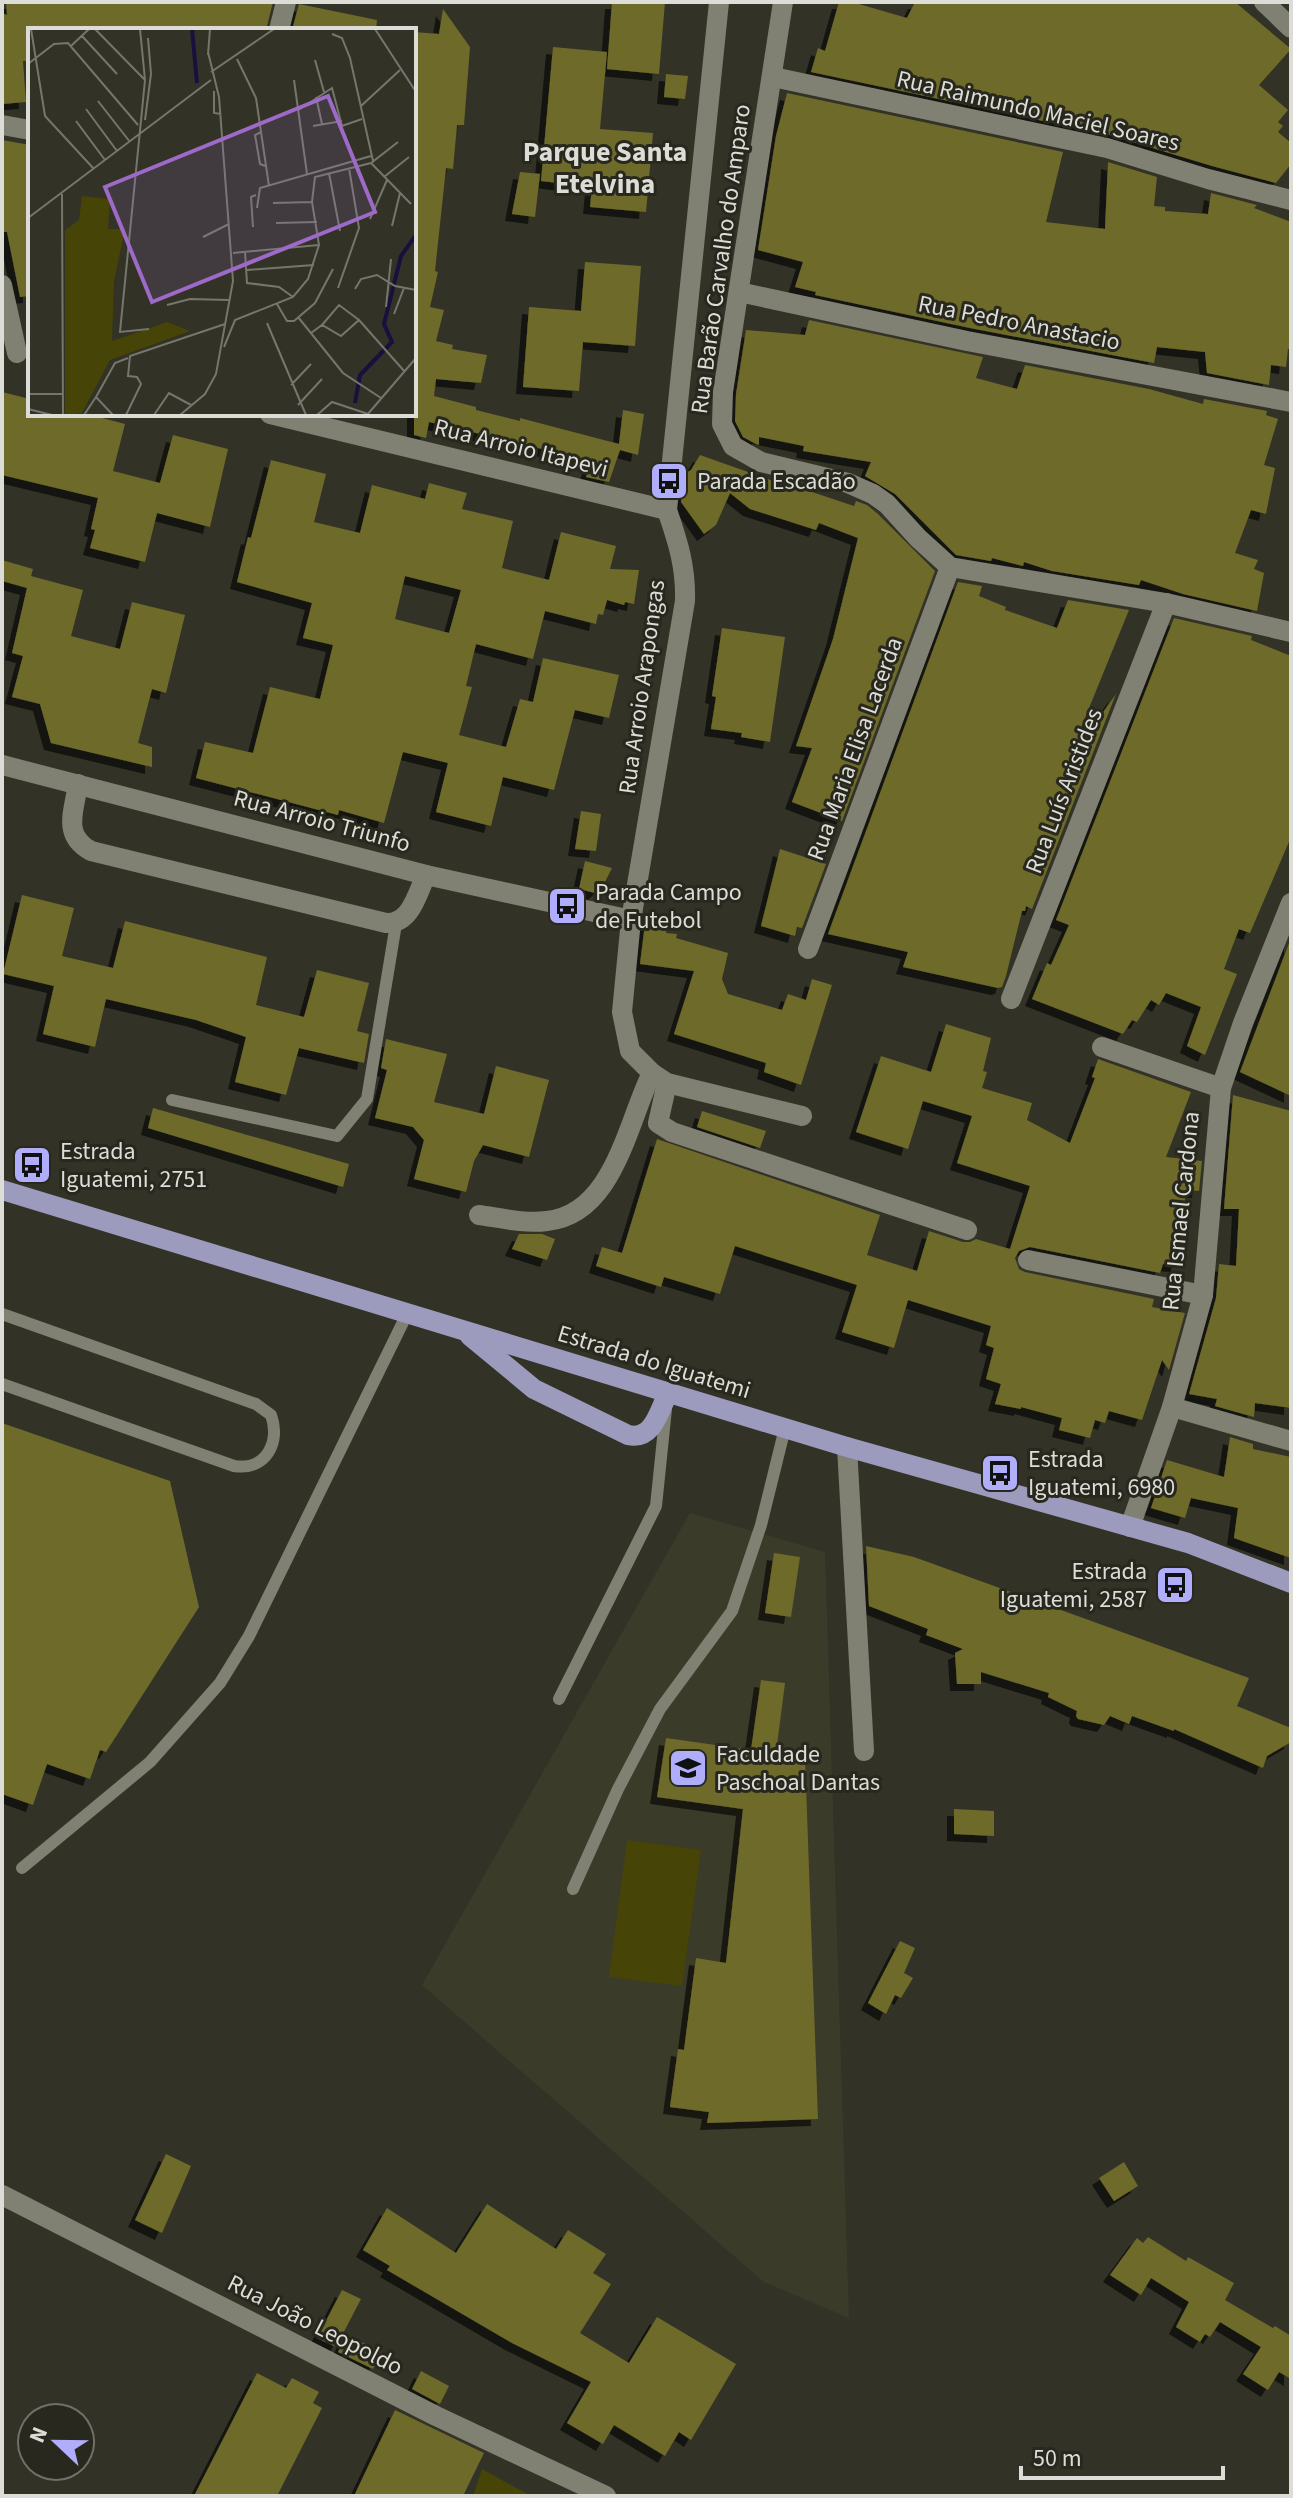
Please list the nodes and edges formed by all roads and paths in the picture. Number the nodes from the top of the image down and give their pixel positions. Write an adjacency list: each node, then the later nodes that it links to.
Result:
1 (286, 2): 5 (street)
2 (719, 2): 16 (street, Rua Arroio Arapongas)
3 (783, 2): 7 (street, Rua Barão Carvalho do Amparo)
4 (1264, 2): 6 (street)
5 (280, 28)
6 (1291, 28)
7 (773, 77): 10 (street, Rua Raimundo Maciel Soares); 12 (street, Rua Barão Carvalho do Amparo)
8 (2, 125): 9 (street)
9 (28, 130)
10 (1291, 200)
11 (2, 285): 13 (street)
12 (739, 292): 14 (street, Rua Pedro Anastacio); 17 (street, Rua Barão Carvalho do Amparo)
13 (16, 353)
14 (1291, 402)
15 (278, 416): 16 (street, Rua Arroio Itapevi)
16 (667, 510): 24 (street, Rua Arroio Arapongas)
17 (950, 567): 18 (street); 26 (street, Rua Maria Elisa Lacerda)
18 (1166, 603): 19 (street); 27 (street, Rua Luís Aristides)
19 (1291, 632)
20 (2, 765): 21 (street, Rua Arroio Triunfo)
21 (78, 784): 22 (street, Rua Arroio Triunfo); 25 (street)
22 (426, 875): 24 (street, Rua Arroio Triunfo); 25 (street)
23 (1291, 903): 30 (street, Rua Ismael Cardona)
24 (631, 920): 29 (street, Rua Arroio Arapongas)
25 (396, 924): 31 (lane)
26 (808, 949)
27 (1011, 999)
28 (1102, 1047): 30 (street)
29 (659, 1078): 32 (street); 34 (street); 35 (street)
30 (1221, 1088): 37 (street, Rua Ismael Cardona)
31 (172, 1100)
32 (802, 1116)
33 (2, 1190): 38 (main road, Estrada do Iguatemi)
34 (479, 1215)
35 (967, 1230)
36 (1028, 1260): 37 (street)
37 (1203, 1295): 43 (street, Rua Ismael Cardona)
38 (408, 1312): 40 (main road, Estrada do Iguatemi); 51 (lane)
39 (2, 1314): 41 (lane)
40 (467, 1333): 42 (main road, Estrada do Iguatemi); 42 (main road)
41 (2, 1384)
42 (668, 1393): 44 (main road, Estrada do Iguatemi); 49 (lane)
43 (1172, 1407): 45 (street); 47 (street, Rua Ismael Cardona)
44 (785, 1428): 46 (main road, Estrada do Iguatemi); 52 (lane)
45 (1291, 1441)
46 (847, 1447): 47 (main road, Estrada do Iguatemi); 50 (street)
47 (1130, 1527): 48 (main road, Estrada do Iguatemi)
48 (1291, 1583)
49 (559, 1699)
50 (864, 1751)
51 (22, 1868)
52 (573, 1889)
53 (2, 2195): 54 (street, Rua João Leopoldo)
54 (606, 2496)

